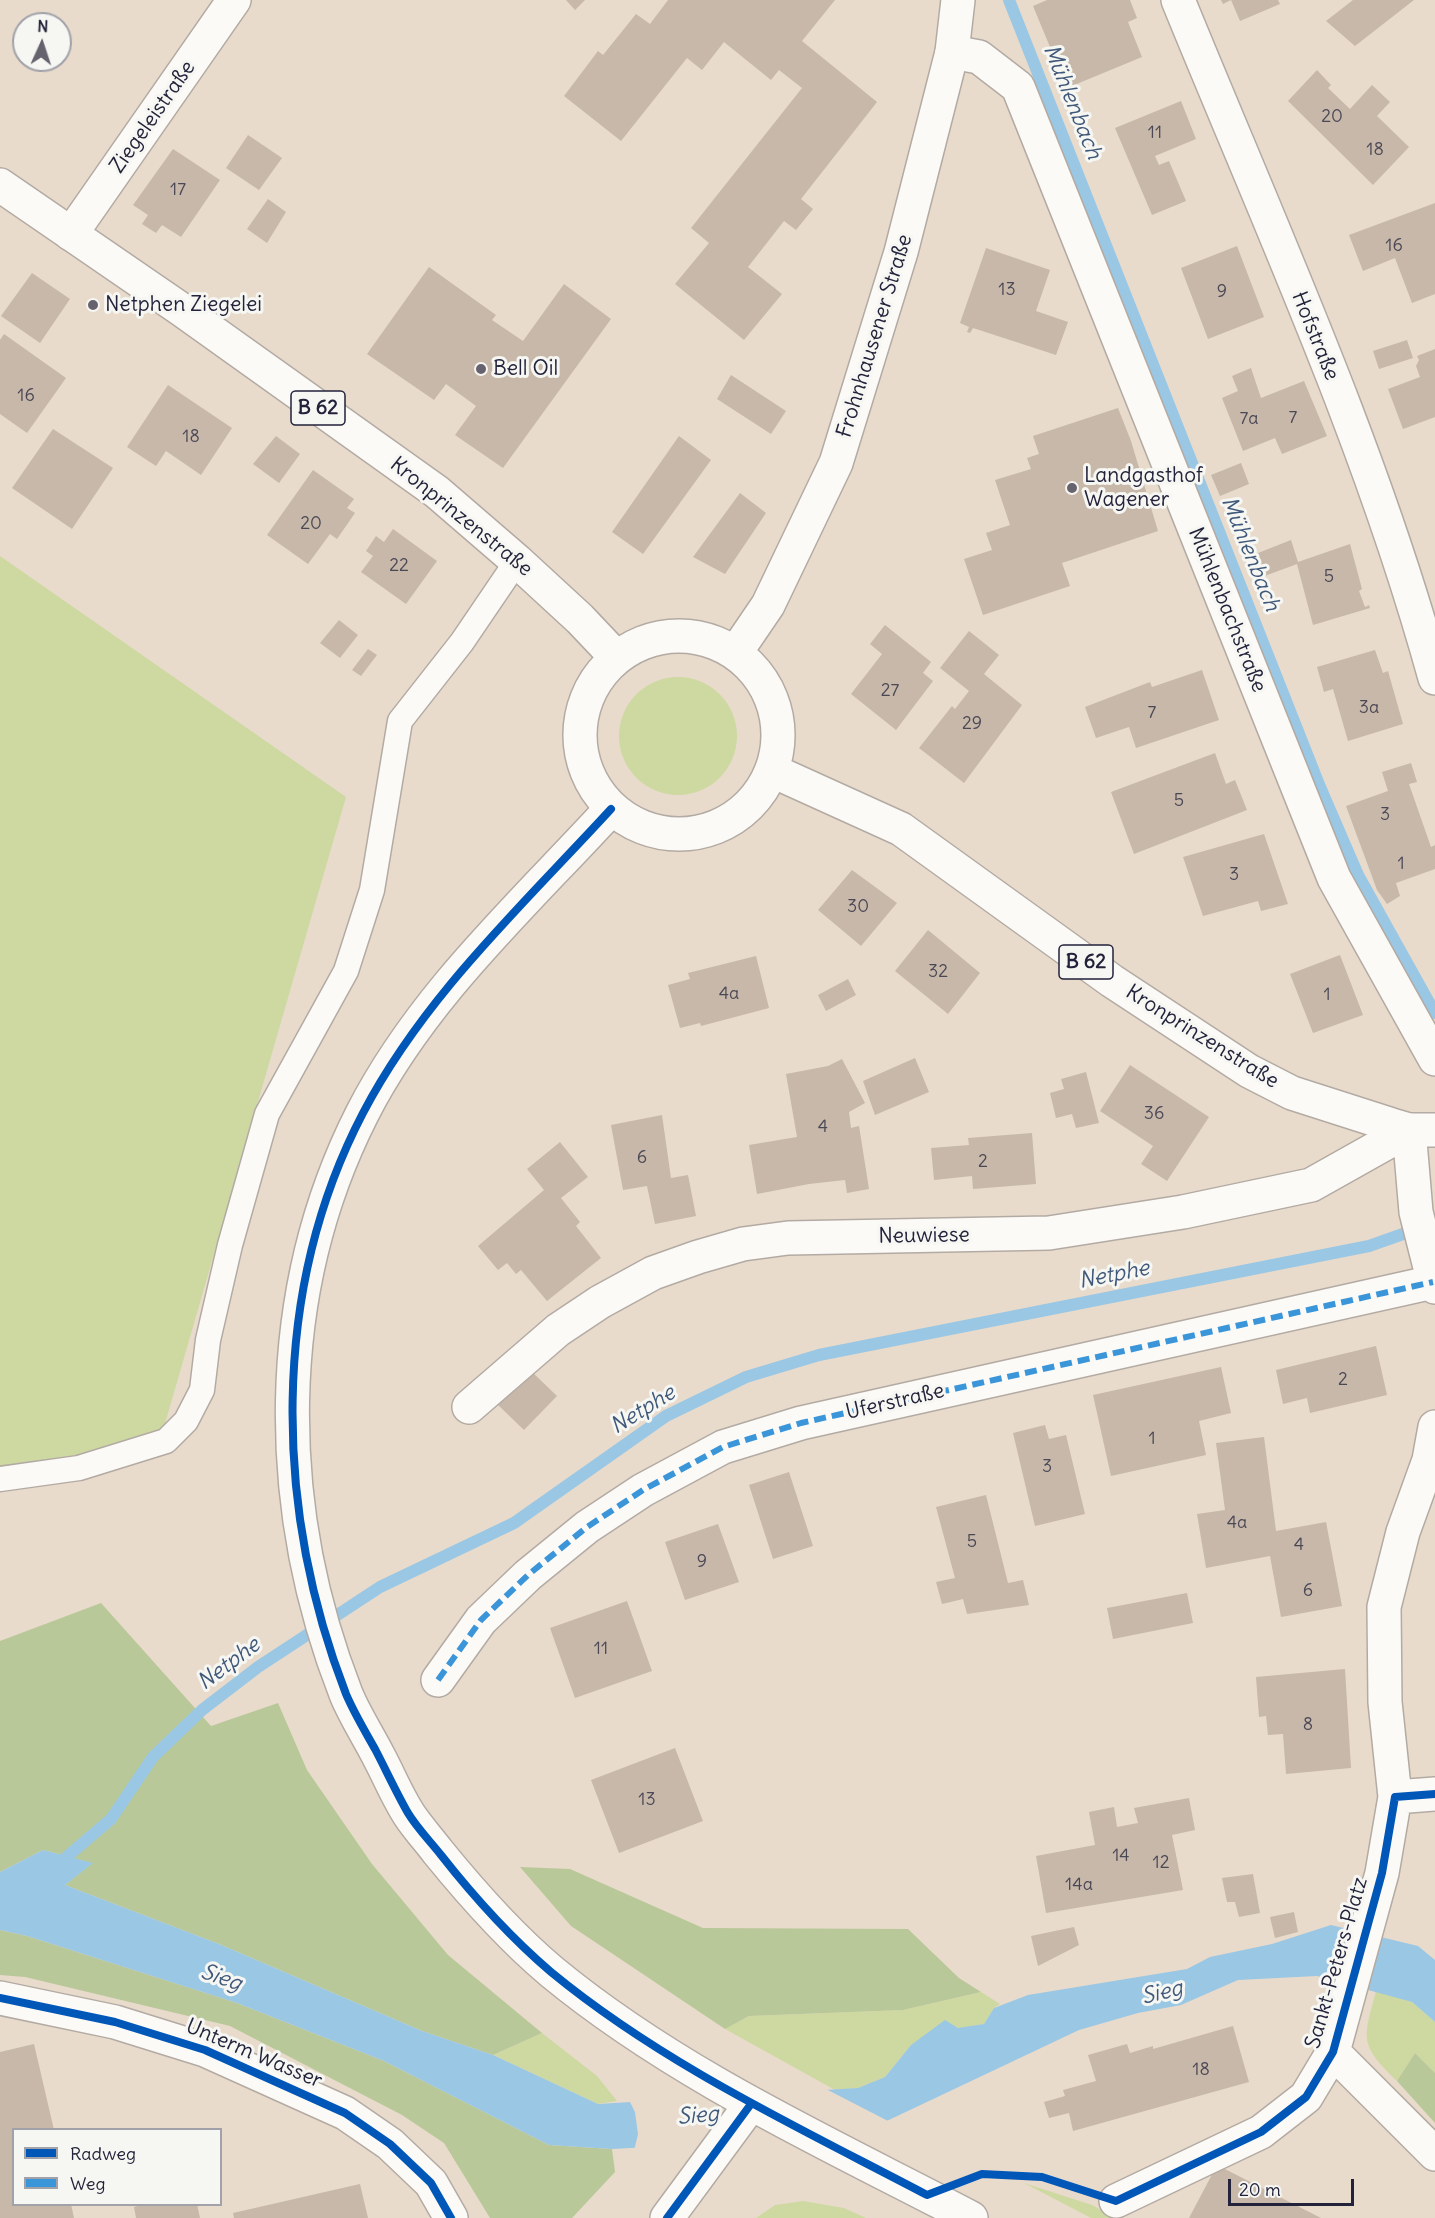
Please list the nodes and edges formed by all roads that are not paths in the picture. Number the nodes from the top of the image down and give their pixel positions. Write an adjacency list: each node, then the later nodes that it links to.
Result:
1 (234, 0): 6 (street, Ziegeleistraße)
2 (958, 0): 4 (street, Frohnhausener Straße)
3 (1178, 0): 10 (street, Hofstraße)
4 (952, 52): 8 (street, Frohnhausener Straße); 13 (street, Mühlenbachstraße)
5 (0, 185): 6 (street, Kronprinzenstraße / B 62)
6 (71, 234): 7 (street, Kronprinzenstraße / B 62)
7 (517, 561): 9 (street, Kronprinzenstraße / B 62); 18 (lane)
8 (736, 652): 9 (street); 11 (street)
9 (616, 657): 12 (street)
10 (1435, 678)
11 (773, 771): 12 (street); 14 (street, Kronprinzenstraße / B 62)
12 (611, 808): 24 (street)
13 (1435, 1059)
14 (1422, 1130): 15 (street); 16 (street, Neuwiese)
15 (1431, 1274): 19 (street, Uferstraße)
16 (469, 1407)
17 (1435, 1426): 21 (street, Sankt-Peters-Platz)
18 (0, 1479)
19 (438, 1680)
20 (1435, 1794): 21 (street)
21 (1395, 1797): 23 (street, Sankt-Peters-Platz)
22 (0, 1998): 27 (street, Unterm Wasser)
23 (1336, 2041): 25 (street, Sankt-Peters-Platz); 26 (street, Sankt-Peters-Platz)
24 (751, 2104): 28 (street); 29 (street)
25 (1435, 2154)
26 (1116, 2201)
27 (451, 2218)
28 (667, 2218)
29 (971, 2218)

